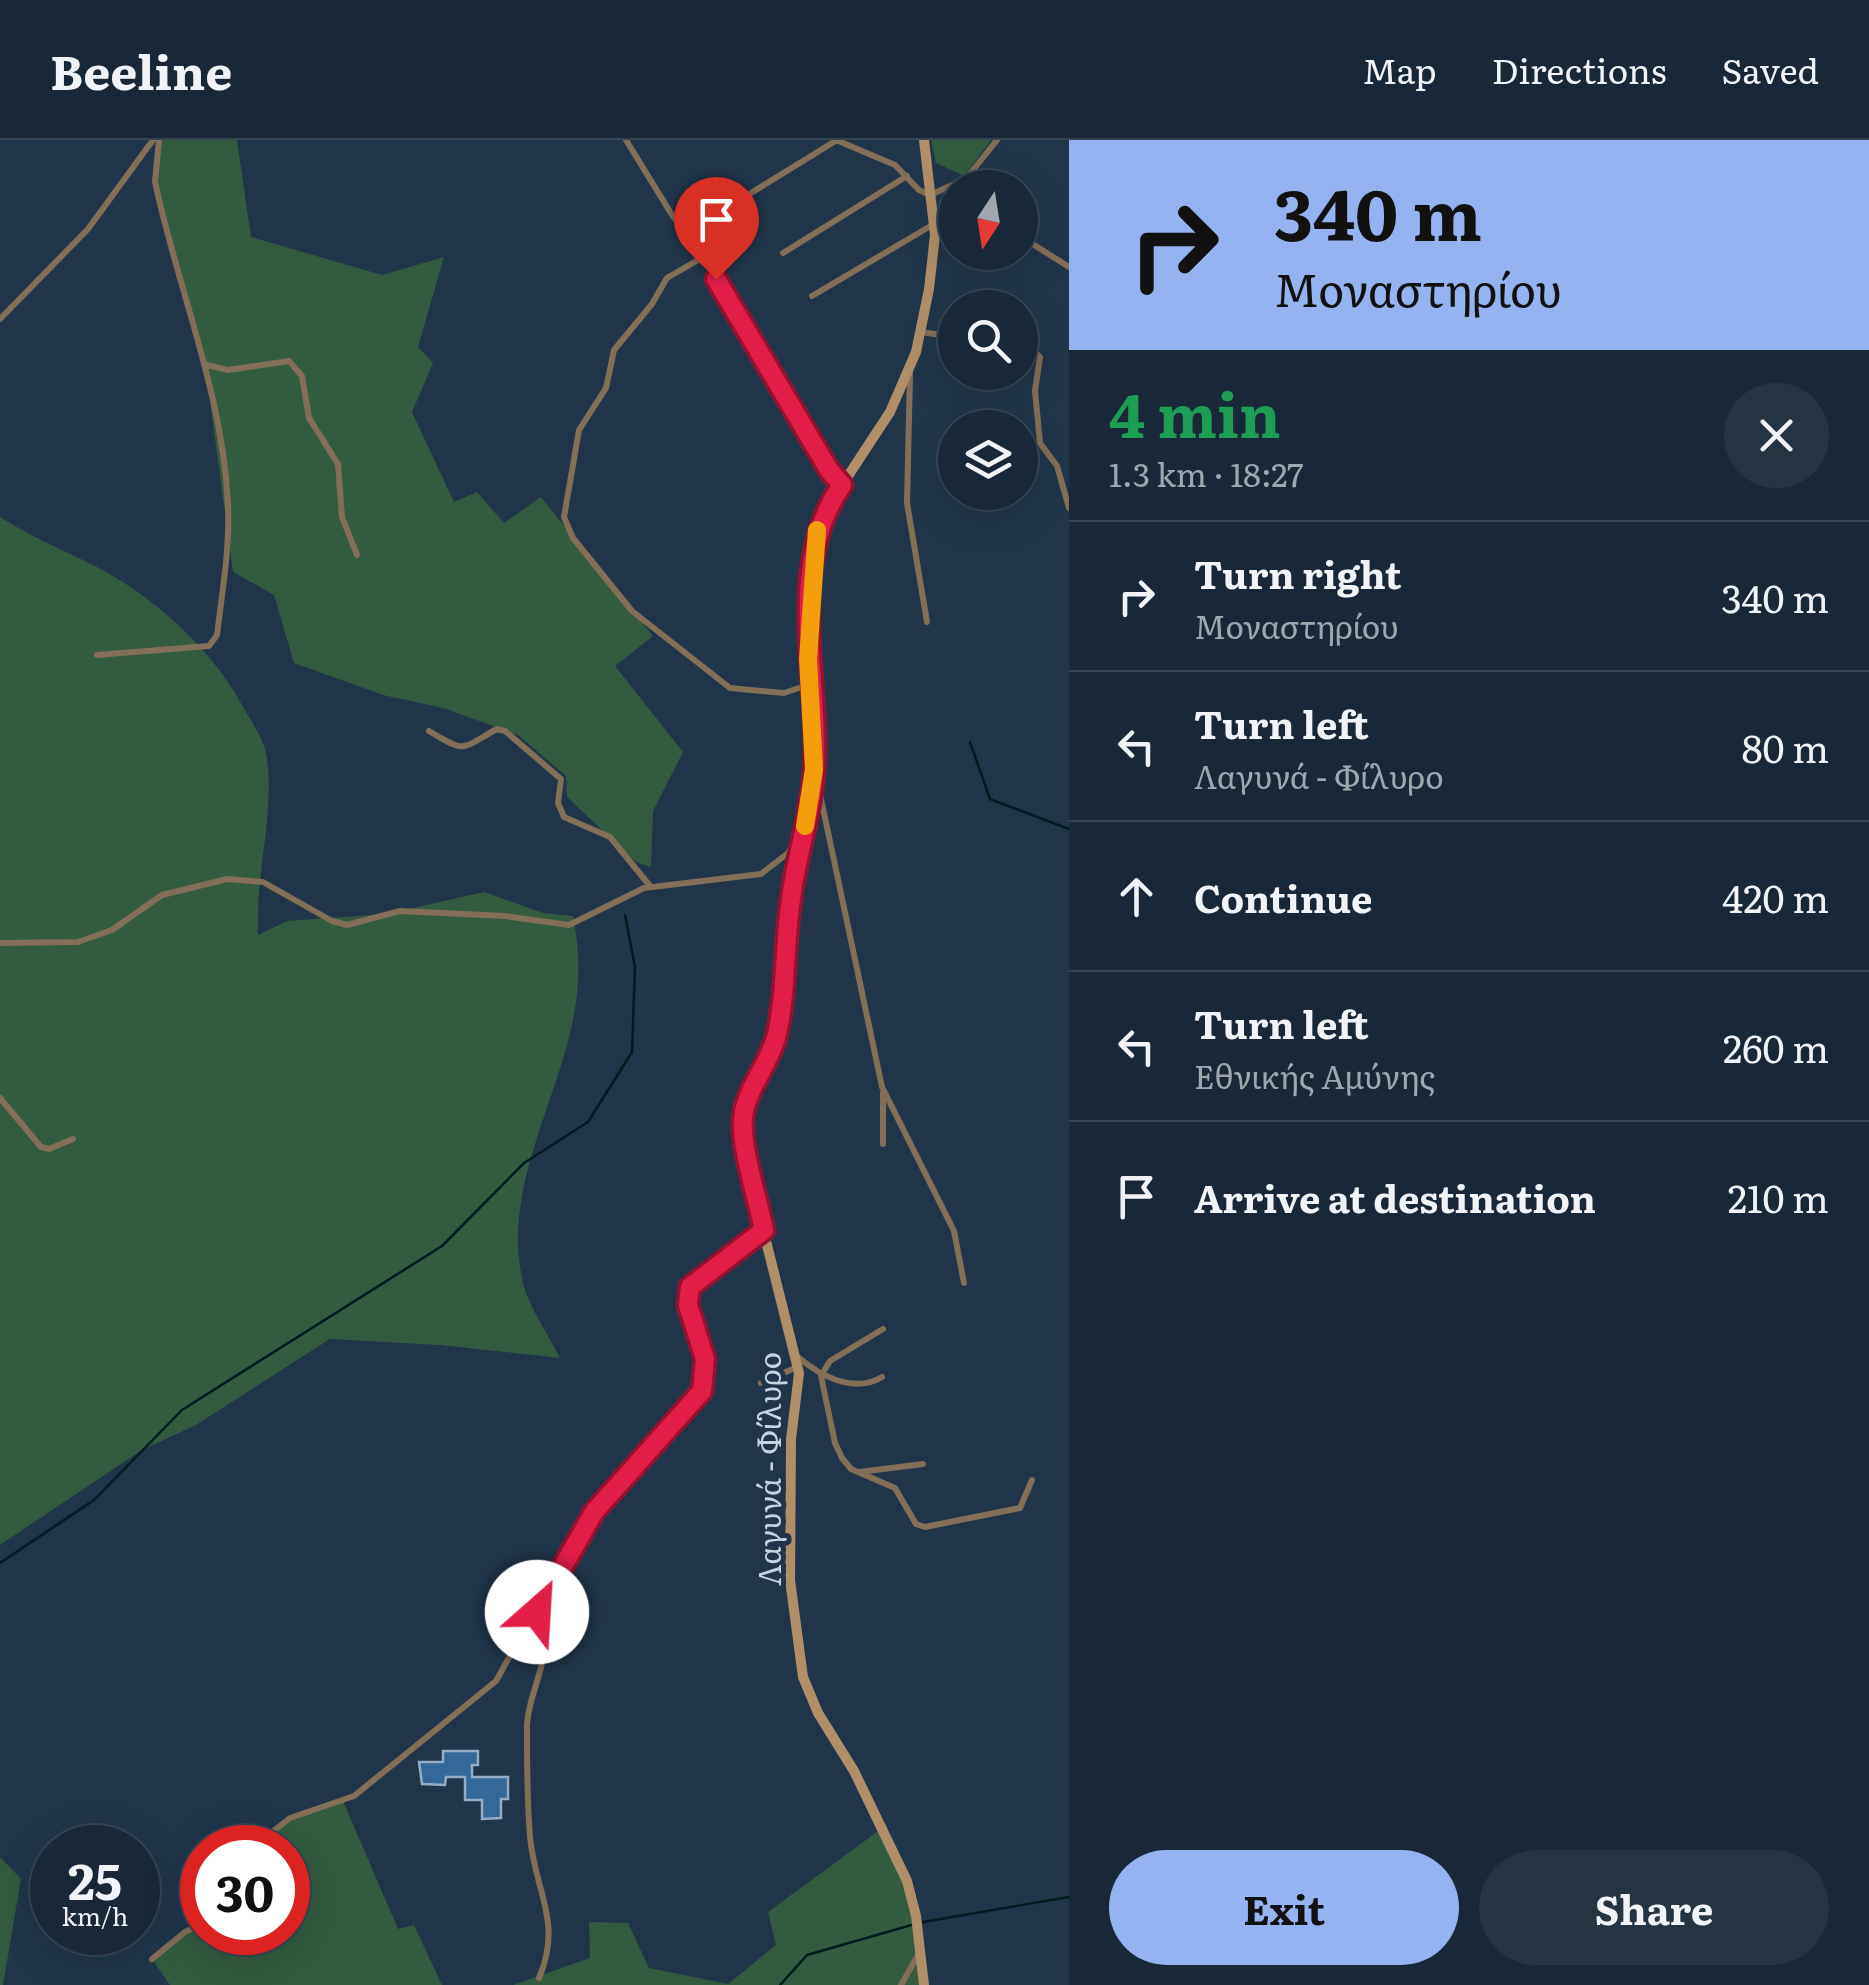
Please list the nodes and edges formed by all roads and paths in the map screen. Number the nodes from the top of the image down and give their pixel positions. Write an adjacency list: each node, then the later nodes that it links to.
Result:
1 (156, 140): 17 (street); 20 (street)
2 (626, 140): 11 (street)
3 (837, 140): 7 (street); 11 (street)
4 (924, 140): 9 (street, Λαγυνά - Φίλυρο)
5 (997, 140): 6 (street)
6 (973, 170)
7 (908, 176): 9 (street); 13 (street)
8 (938, 193): 9 (street)
9 (933, 194): 10 (street, Λαγυνά - Φίλυρο)
10 (935, 223): 16 (street); 18 (street, Λαγυνά - Φίλυρο)
11 (686, 234): 14 (street)
12 (1038, 248): 15 (street)
13 (783, 253)
14 (704, 256): 23 (street); 28 (street)
15 (1069, 268)
16 (812, 296)
17 (0, 319)
18 (921, 332): 19 (street); 21 (street, Λαγυνά - Φίλυρο)
19 (938, 334)
20 (205, 364): 25 (street); 27 (street)
21 (910, 368): 23 (street, Λαγυνά - Φίλυρο); 26 (street)
22 (1034, 390): 24 (street)
23 (842, 485): 28 (street, Λαγυνά - Φίλυρο)
24 (1069, 508)
25 (358, 555)
26 (927, 622)
27 (97, 655)
28 (809, 684): 30 (street, Λαγυνά - Φίλυρο)
29 (429, 731): 32 (street)
30 (814, 769): 31 (street, Λαγυνά - Φίλυρο); 34 (street)
31 (805, 825): 32 (street); 38 (street, Λαγυνά - Φίλυρο)
32 (651, 887): 33 (street)
33 (2, 944)
34 (882, 1086): 37 (street); 39 (street)
35 (0, 1098): 36 (street)
36 (73, 1139)
37 (882, 1144)
38 (764, 1230): 41 (street, Λαγυνά - Φίλυρο); 48 (street)
39 (964, 1283)
40 (883, 1329): 42 (street)
41 (798, 1362): 42 (street); 44 (street); 51 (street, Λαγυνά - Φίλυρο)
42 (821, 1376): 43 (street); 46 (street)
43 (882, 1377)
44 (761, 1383)
45 (923, 1464): 46 (street)
46 (857, 1472): 47 (street)
47 (1032, 1480)
48 (537, 1612): 49 (street); 53 (street)
49 (281, 1825)
50 (180, 1935): 52 (street)
51 (920, 1952): 54 (street); 55 (street, Λαγυνά - Φίλυρο)
52 (152, 1959)
53 (539, 1978)
54 (902, 1985)
55 (924, 1985)

